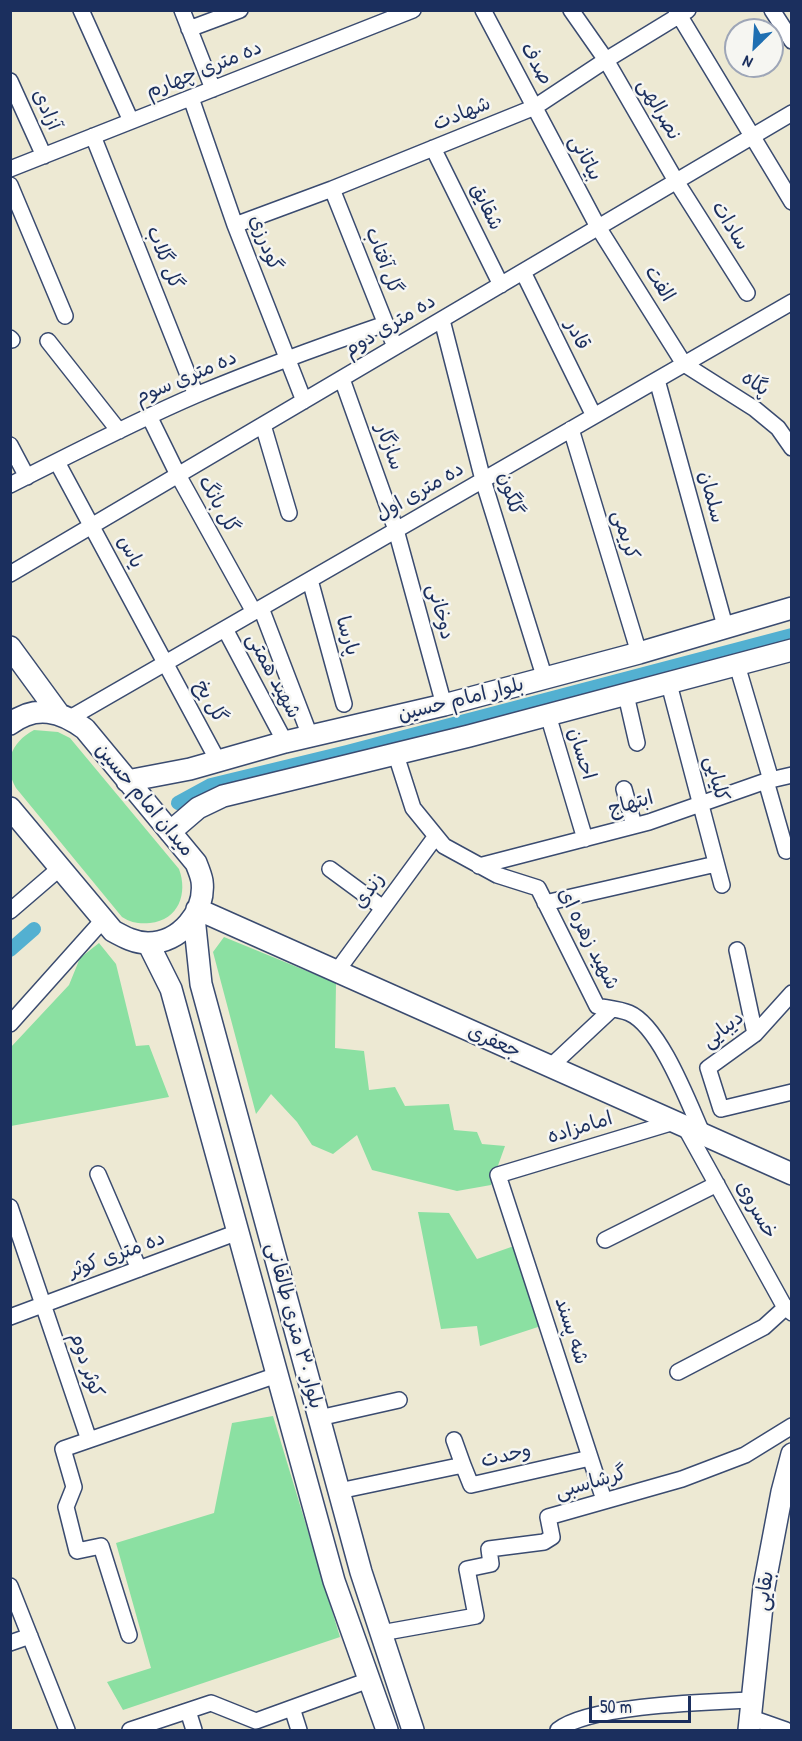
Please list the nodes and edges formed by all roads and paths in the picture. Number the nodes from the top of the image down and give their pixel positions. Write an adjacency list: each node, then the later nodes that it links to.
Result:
1 (81, 10): 17 (street)
2 (182, 10): 9 (street)
3 (240, 10): 9 (street)
4 (413, 10): 13 (street, ده متری چهارم)
5 (483, 10): 15 (street, صدف)
6 (572, 10): 11 (street, نصرالهی)
7 (772, 10): 10 (street)
8 (681, 12): 11 (street, شهادت); 19 (street)
9 (189, 29): 13 (street)
10 (792, 41)
11 (606, 60): 15 (street, شهادت); 23 (street, نصرالهی)
12 (10, 81): 21 (street, آزادی)
13 (213, 89): 14 (street, ده متری چهارم)
14 (191, 98): 17 (street, ده متری چهارم); 27 (street, گودرزی)
15 (536, 107): 20 (street, شهادت); 28 (street, بیاتانی)
16 (792, 114): 19 (street, ده متری دوم)
17 (130, 121): 18 (street, ده متری چهارم)
18 (93, 136): 21 (street, ده متری چهارم); 42 (street, گل گلاب)
19 (753, 136): 23 (street, ده متری دوم); 26 (street)
20 (434, 148): 25 (street, شهادت); 30 (street, شقایق)
21 (44, 156): 22 (street, ده متری چهارم)
22 (10, 169)
23 (676, 182): 28 (street, ده متری دوم); 31 (street, سادات)
24 (10, 185): 33 (street)
25 (332, 189): 27 (street, شهادت); 35 (street, گل آفتاب)
26 (792, 202)
27 (235, 225): 38 (street, گودرزی)
28 (598, 227): 29 (street, ده متری دوم); 39 (street, الفت)
29 (523, 272): 30 (street, ده متری دوم); 45 (street, قادر)
30 (501, 285): 34 (street, ده متری دوم)
31 (747, 294)
32 (792, 302): 39 (street, ده متری اول)
33 (65, 316)
34 (442, 320): 37 (street, ده متری دوم); 54 (street, گلگون)
35 (385, 324): 37 (street, گل آفتاب); 38 (street, ده متری سوم)
36 (48, 341): 48 (street)
37 (395, 347): 40 (street, ده متری دوم)
38 (288, 358): 42 (street, ده متری سوم); 43 (street, گودرزی)
39 (684, 364): 41 (street, ده متری اول); 50 (street, پگاه)
40 (342, 379): 43 (street, ده متری دوم); 58 (street, سازگار)
41 (657, 380): 45 (street, ده متری اول); 63 (street, سلمان)
42 (196, 395): 44 (street, ده متری سوم)
43 (304, 401): 46 (street, ده متری دوم)
44 (149, 416): 48 (street, ده متری سوم); 52 (street, گل بانگ)
45 (594, 416): 47 (street, ده متری اول)
46 (263, 425): 52 (street, ده متری دوم); 56 (street)
47 (571, 429): 54 (street, ده متری اول); 67 (street, کریمی)
48 (119, 431): 51 (street, ده متری سوم)
49 (10, 445): 53 (street)
50 (792, 448)
51 (57, 462): 53 (street, ده متری سوم); 57 (street, یاس)
52 (178, 476): 57 (street, ده متری دوم); 62 (street, گل بانگ)
53 (27, 477): 55 (street, ده متری سوم)
54 (483, 480): 58 (street, ده متری اول); 70 (street, گلگون)
55 (10, 485)
56 (289, 513)
57 (93, 525): 59 (street, ده متری دوم); 68 (street, یاس)
58 (396, 530): 60 (street, ده متری اول); 74 (street, دوخانی)
59 (10, 574)
60 (310, 580): 62 (street, ده متری اول); 73 (street, پارسا)
61 (792, 608): 63 (main road, بلوار امام حسین)
62 (257, 610): 64 (street, ده متری اول); 78 (street, گل بانگ)
63 (725, 626): 67 (main road, بلوار امام حسین)
64 (225, 629): 68 (street, ده متری اول); 79 (street, شهید همتی)
65 (10, 647): 76 (main road, میدان امام حسین)
66 (792, 650): 69 (main road, بلوار امام حسین)
67 (639, 653): 70 (main road, بلوار امام حسین)
68 (165, 664): 76 (street, ده متری اول); 82 (street, گل یخ)
69 (737, 665): 71 (main road, بلوار امام حسین); 84 (street)
70 (544, 679): 74 (main road, بلوار امام حسین)
71 (669, 684): 72 (main road, بلوار امام حسین); 87 (street, کلیایی)
72 (626, 695): 75 (main road, بلوار امام حسین); 80 (street)
73 (344, 704)
74 (444, 705): 78 (main road, بلوار امام حسین)
75 (548, 715): 81 (main road, بلوار امام حسین); 92 (street, احسان)
76 (64, 716): 77 (main road); 85 (main road, میدان امام حسین)
77 (10, 724)
78 (310, 736): 79 (main road, بلوار امام حسین)
79 (285, 742): 82 (main road, بلوار امام حسین)
80 (637, 743)
81 (396, 754): 90 (main road, بلوار امام حسین); 91 (street, شهید زهره ای)
82 (218, 761): 85 (main road, بلوار امام حسین)
83 (792, 774): 84 (street, ابتهاج)
84 (769, 780): 87 (street, ابتهاج); 93 (street)
85 (127, 781): 90 (main road, میدان امام حسین)
86 (624, 789): 89 (street)
87 (701, 804): 89 (street, ابتهاج); 94 (street, کلیایی)
88 (14, 820): 96 (main road)
89 (634, 825): 92 (street, ابتهاج)
90 (170, 832): 102 (main road, میدان امام حسین)
91 (436, 836): 95 (street, شهید زهره ای); 101 (street, زندی)
92 (585, 838): 95 (street, ابتهاج)
93 (786, 850)
94 (716, 864): 98 (street, کلیایی); 99 (street)
95 (479, 866): 99 (street, شهید زهره ای)
96 (60, 868): 100 (street); 103 (main road)
97 (330, 869): 101 (street)
98 (722, 885)
99 (545, 903): 108 (street, شهید زهره ای)
100 (12, 908)
101 (383, 908): 106 (street, زندی)
102 (196, 913): 104 (main road); 106 (main road, جعفری); 129 (main road, بلوار ۳۰ متری طالقانی)
103 (103, 920): 104 (main road); 109 (street)
104 (148, 943): 120 (main road, بلوار ۳۰ متری طالقانی)
105 (736, 950): 110 (street)
106 (337, 971): 111 (main road, جعفری)
107 (792, 993): 110 (street, دیبایی)
108 (612, 1009): 111 (street); 114 (street, شهید زهره ای)
109 (10, 1024)
110 (755, 1034): 113 (street, دیبایی)
111 (550, 1066): 114 (main road, جعفری)
112 (792, 1092): 113 (street)
113 (721, 1109): 114 (street)
114 (687, 1128): 116 (main road, جعفری); 117 (street, امامزاده); 118 (street, خسروی)
115 (99, 1174): 122 (street)
116 (792, 1174)
117 (498, 1175): 134 (street, شه پسند)
118 (717, 1184): 121 (street); 124 (street, خسروی)
119 (10, 1207): 123 (street, کوثر دوم)
120 (238, 1232): 122 (street, ده متری کوثر); 127 (main road, بلوار ۳۰ متری طالقانی)
121 (605, 1240)
122 (139, 1269): 123 (street, ده متری کوثر)
123 (43, 1304): 125 (street, ده متری کوثر); 131 (street, کوثر دوم)
124 (789, 1310): 126 (street)
125 (10, 1317)
126 (678, 1372)
127 (277, 1375): 131 (street); 143 (main road, بلوار ۳۰ متری طالقانی)
128 (399, 1400): 129 (street)
129 (319, 1418): 136 (main road, بلوار ۳۰ متری طالقانی)
130 (792, 1426): 137 (street, گرشاسبی)
131 (89, 1440): 140 (street)
132 (454, 1440): 135 (street)
133 (792, 1454): 146 (main road, بقایی)
134 (590, 1458): 135 (street, وحدت); 137 (street, شه پسند)
135 (463, 1465): 136 (street, وحدت)
136 (339, 1491): 139 (main road, بلوار ۳۰ متری طالقانی)
137 (604, 1500): 139 (street, گرشاسبی)
138 (10, 1586): 141 (street)
139 (381, 1633): 152 (main road, بلوار ۳۰ متری طالقانی)
140 (129, 1635)
141 (30, 1636): 142 (street); 147 (street)
142 (10, 1643)
143 (369, 1680): 144 (street); 151 (main road, بلوار ۳۰ متری طالقانی)
144 (292, 1708): 145 (street); 150 (street)
145 (188, 1711): 148 (street); 149 (street)
146 (749, 1716): 153 (street); 154 (street)
147 (67, 1731)
148 (130, 1731)
149 (194, 1731)
150 (299, 1731)
151 (387, 1731)
152 (413, 1731)
153 (558, 1731)
154 (786, 1731)

